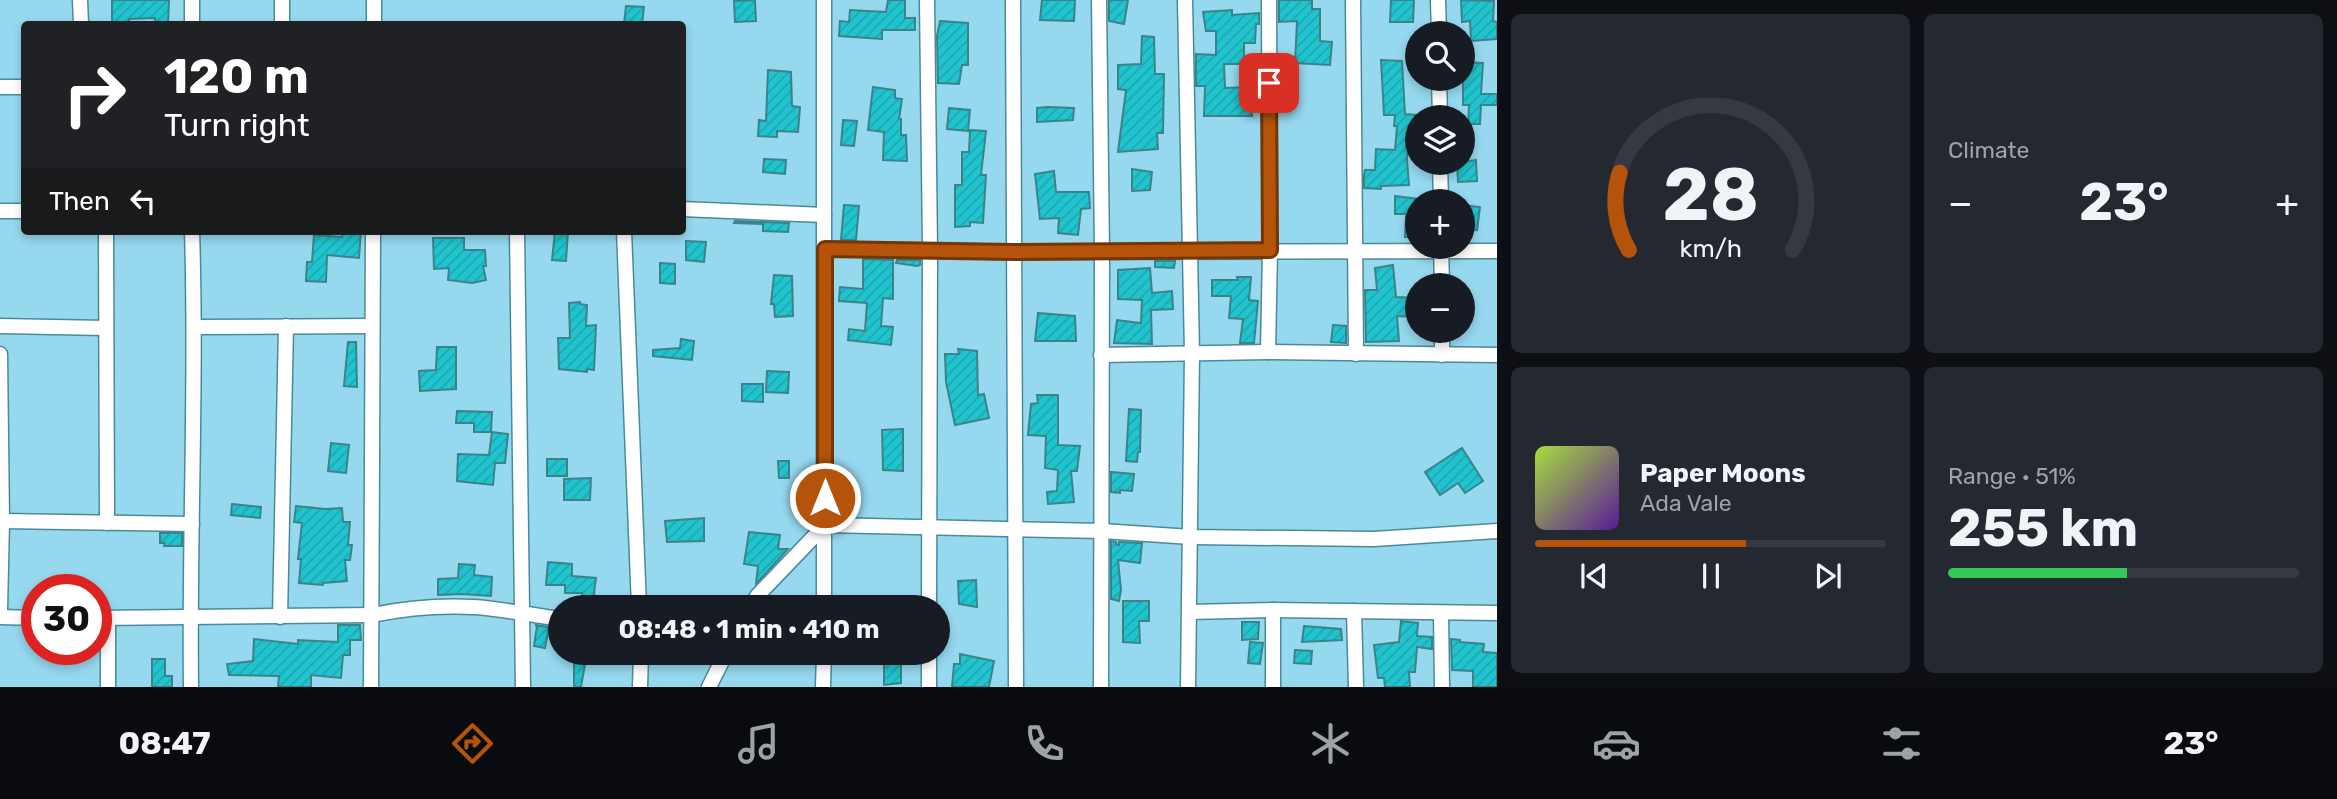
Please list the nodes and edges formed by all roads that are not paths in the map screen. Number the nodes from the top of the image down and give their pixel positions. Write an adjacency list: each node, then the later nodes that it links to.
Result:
1 (80, 0): 13 (street)
2 (192, 0): 14 (street)
3 (282, 0): 15 (street)
4 (374, 0): 16 (street)
5 (824, 0): 23 (street)
6 (927, 0): 30 (street)
7 (1013, 0): 38 (street)
8 (1099, 0): 35 (street)
9 (1185, 0): 31 (street)
10 (1269, 0): 32 (street)
11 (1353, 0): 33 (street)
12 (1438, 0): 17 (street)
13 (81, 21)
14 (191, 21)
15 (282, 21)
16 (374, 21)
17 (1438, 21)
18 (0, 87): 19 (street)
19 (21, 87)
20 (686, 209): 23 (street)
21 (0, 211): 22 (street)
22 (21, 211)
23 (824, 215): 29 (street)
24 (106, 235): 43 (street)
25 (191, 235): 41 (street)
26 (373, 235): 42 (street)
27 (517, 235): 70 (street)
28 (624, 235): 61 (street)
29 (825, 249): 30 (street); 55 (street)
30 (930, 250): 38 (street); 56 (street)
31 (1189, 250): 32 (street); 35 (street); 46 (street)
32 (1270, 250): 33 (street); 45 (street)
33 (1355, 250): 34 (street); 48 (street)
34 (1405, 250)
35 (1102, 251): 38 (street); 49 (street)
36 (1475, 251): 37 (street)
37 (1497, 251)
38 (1014, 252): 57 (street)
39 (0, 326): 43 (street)
40 (286, 326): 41 (street); 42 (street); 75 (street)
41 (195, 327): 54 (street)
42 (372, 327): 72 (street)
43 (106, 328): 53 (street)
44 (1442, 343): 50 (street)
45 (1268, 352): 46 (street); 48 (street)
46 (1192, 353): 49 (street); 60 (street)
47 (0, 354): 52 (street)
48 (1356, 354): 50 (street)
49 (1101, 355): 58 (street)
50 (1442, 355): 51 (street)
51 (1497, 355)
52 (2, 521): 53 (street); 65 (street)
53 (107, 523): 54 (street)
54 (192, 524): 74 (street)
55 (825, 526): 56 (street); 62 (street); 63 (street)
56 (929, 527): 57 (street); 64 (street)
57 (1014, 529): 58 (street); 92 (street)
58 (1102, 531): 60 (street); 93 (street)
59 (1497, 531): 60 (street)
60 (1191, 537): 68 (street)
61 (639, 595)
62 (758, 595)
63 (824, 595)
64 (929, 595)
65 (0, 610)
66 (1273, 610): 67 (street); 68 (street); 95 (street)
67 (1354, 611): 71 (street); 96 (street)
68 (1189, 612): 94 (street)
69 (1497, 613): 71 (street)
70 (522, 614): 72 (street); 76 (street); 87 (street)
71 (1441, 614): 97 (street)
72 (372, 615): 75 (street); 86 (street)
73 (0, 617): 77 (street)
74 (190, 617): 75 (street); 78 (street); 85 (street)
75 (280, 617)
76 (548, 617)
77 (21, 618)
78 (112, 618)
79 (106, 665): 84 (street)
80 (641, 665): 88 (street)
81 (720, 665): 89 (street)
82 (824, 665): 90 (street)
83 (929, 665): 91 (street)
84 (108, 687)
85 (191, 687)
86 (371, 687)
87 (523, 687)
88 (640, 687)
89 (709, 687)
90 (823, 687)
91 (929, 687)
92 (1016, 687)
93 (1101, 687)
94 (1188, 687)
95 (1273, 687)
96 (1356, 687)
97 (1443, 687)

